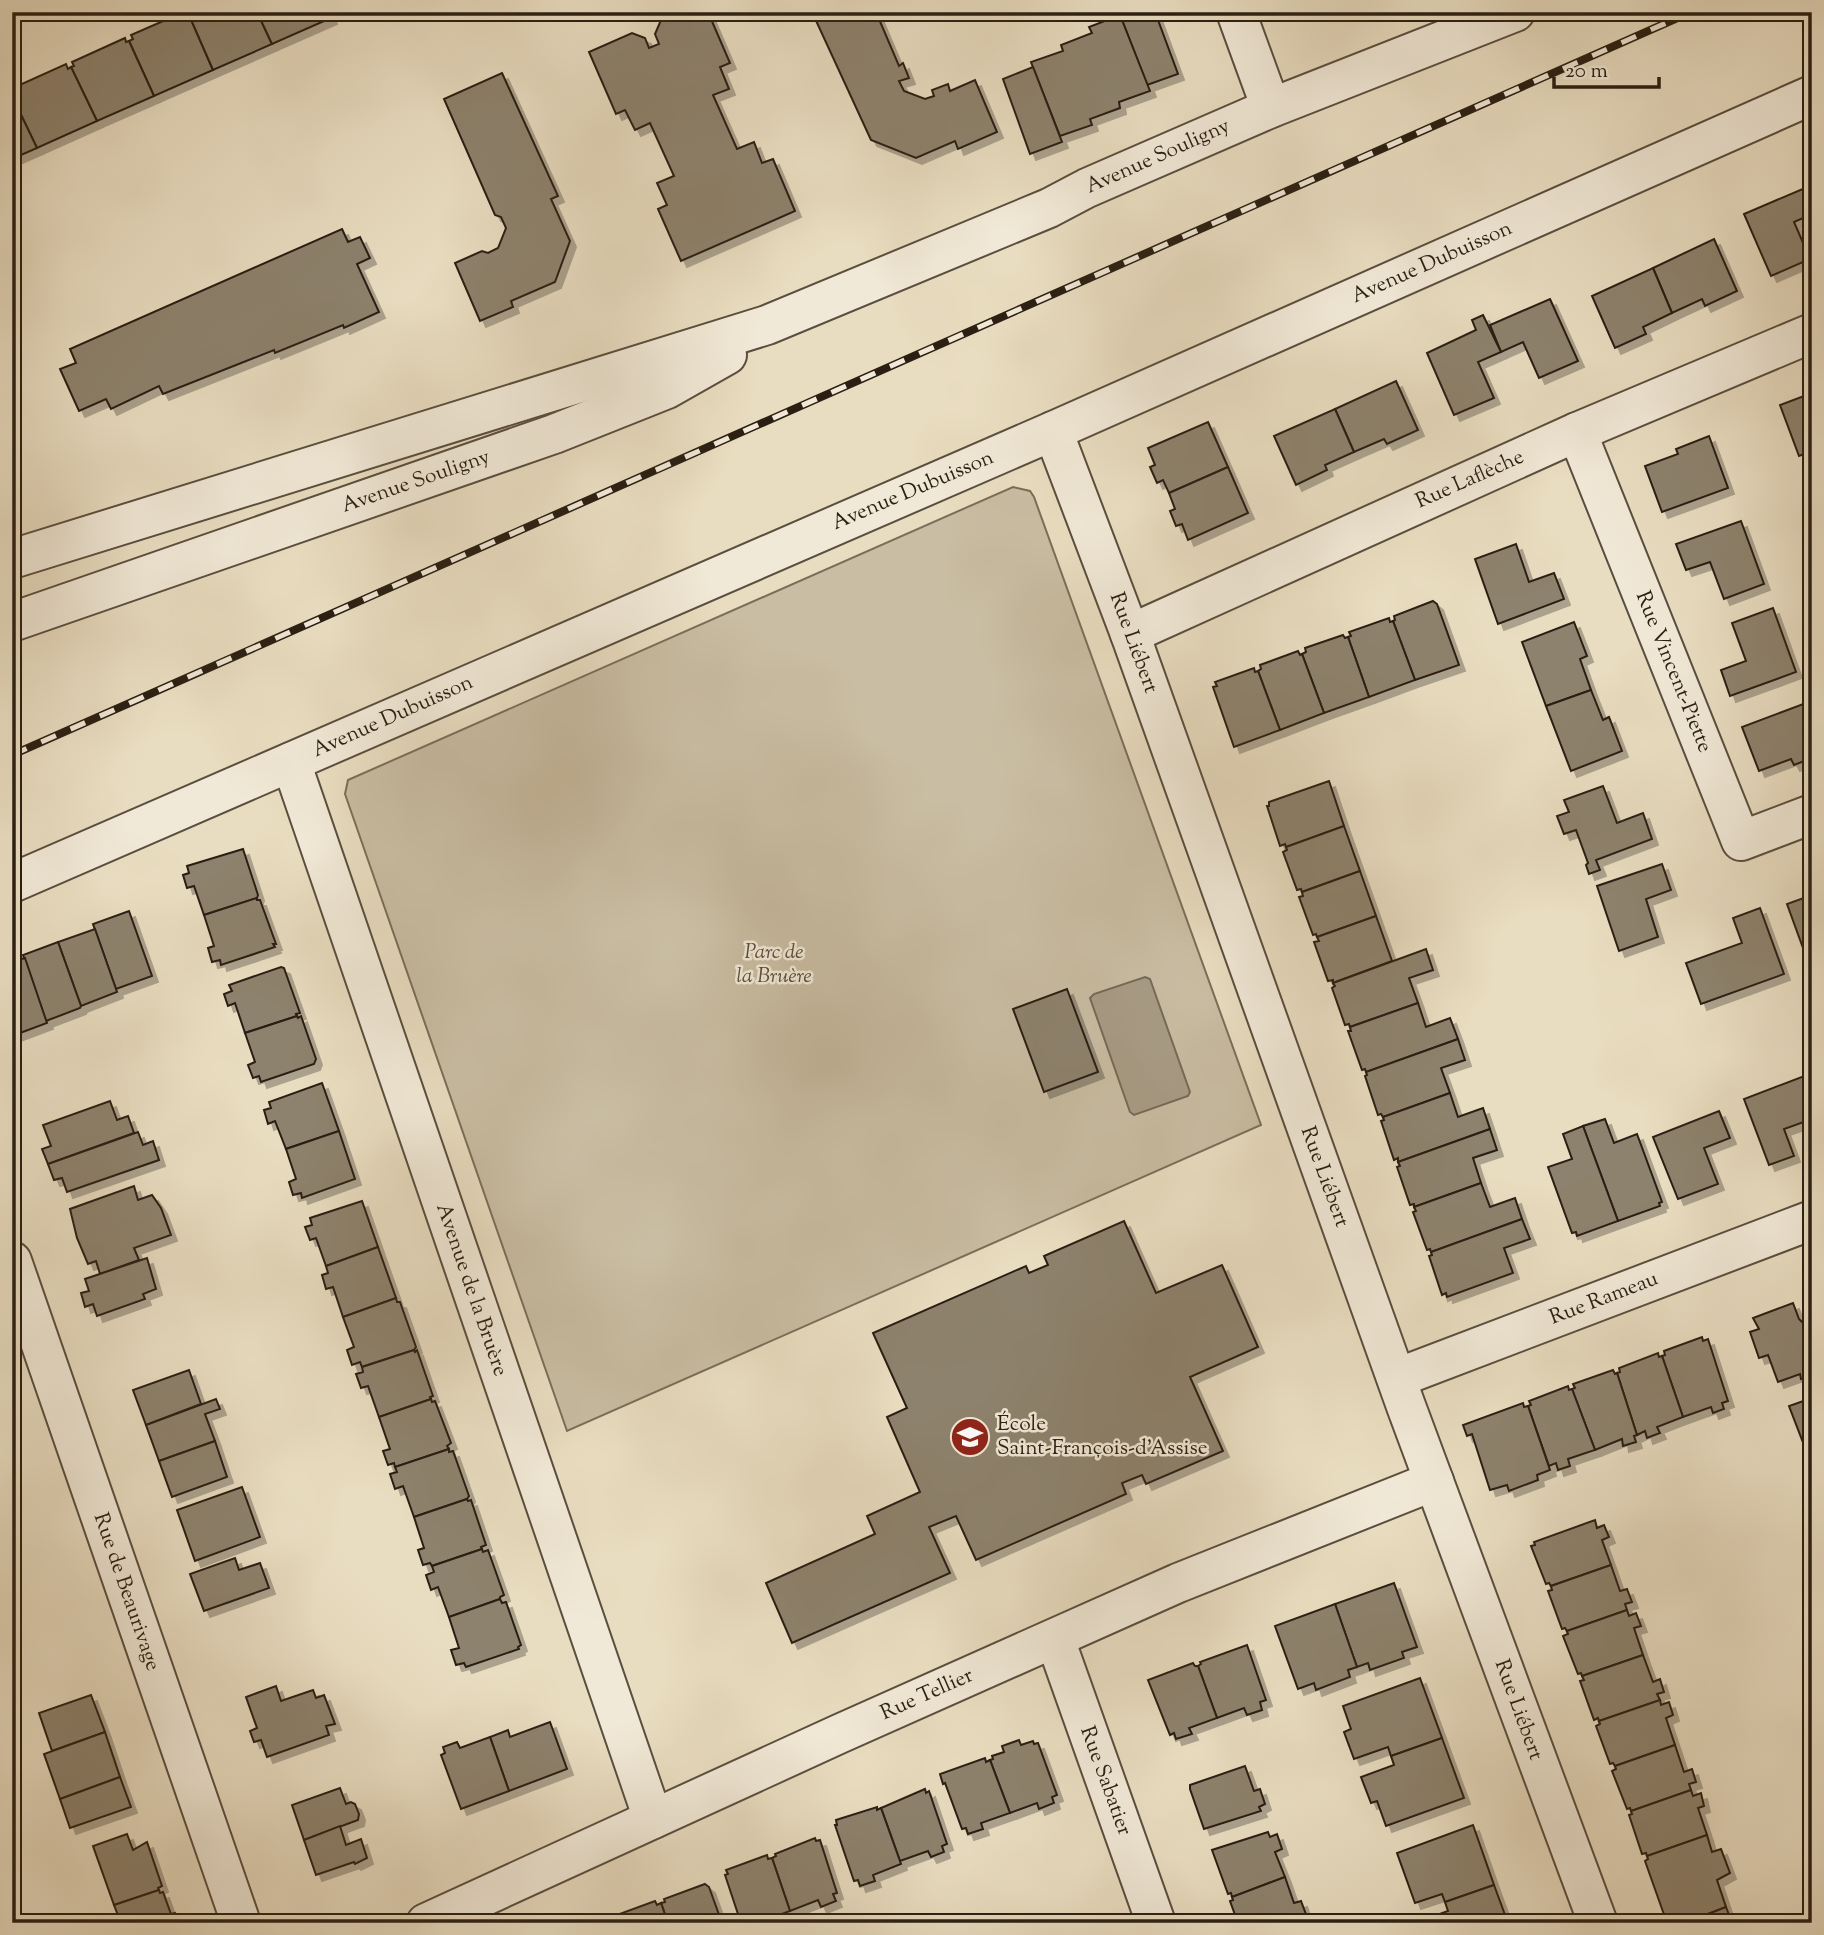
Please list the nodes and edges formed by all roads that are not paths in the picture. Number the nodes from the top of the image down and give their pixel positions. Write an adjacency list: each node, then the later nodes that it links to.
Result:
1 (1236, 12): 4 (street)
2 (1515, 12): 4 (street, Avenue Souligny)
3 (1812, 95): 7 (street, Avenue Dubuisson)
4 (1271, 108): 5 (street, Avenue Souligny)
5 (805, 311): 9 (street, Avenue Souligny); 10 (street, Avenue Souligny)
6 (1812, 333): 8 (street, Rue Laflèche)
7 (1053, 430): 11 (street, Rue Liébert); 12 (street, Avenue Dubuisson)
8 (1577, 432): 11 (street, Rue Laflèche); 13 (street, Rue Vincent-Piette)
9 (12, 559)
10 (12, 622)
11 (1130, 634): 17 (street, Rue Liébert)
12 (291, 762): 14 (street, Avenue Dubuisson); 20 (street, Avenue de la Bruère)
13 (1812, 814)
14 (12, 883)
15 (1812, 1220): 17 (street, Rue Rameau)
16 (12, 1261): 21 (street, Rue de Beaurivage)
17 (1396, 1378): 18 (street, Rue Liébert)
18 (1434, 1481): 19 (street, Rue Tellier); 24 (street, Rue Liébert)
19 (1055, 1639): 20 (street, Rue Tellier); 23 (street, Rue Sabatier)
20 (653, 1819): 22 (street, Rue Tellier)
21 (241, 1923)
22 (426, 1923)
23 (1156, 1923)
24 (1598, 1923)

